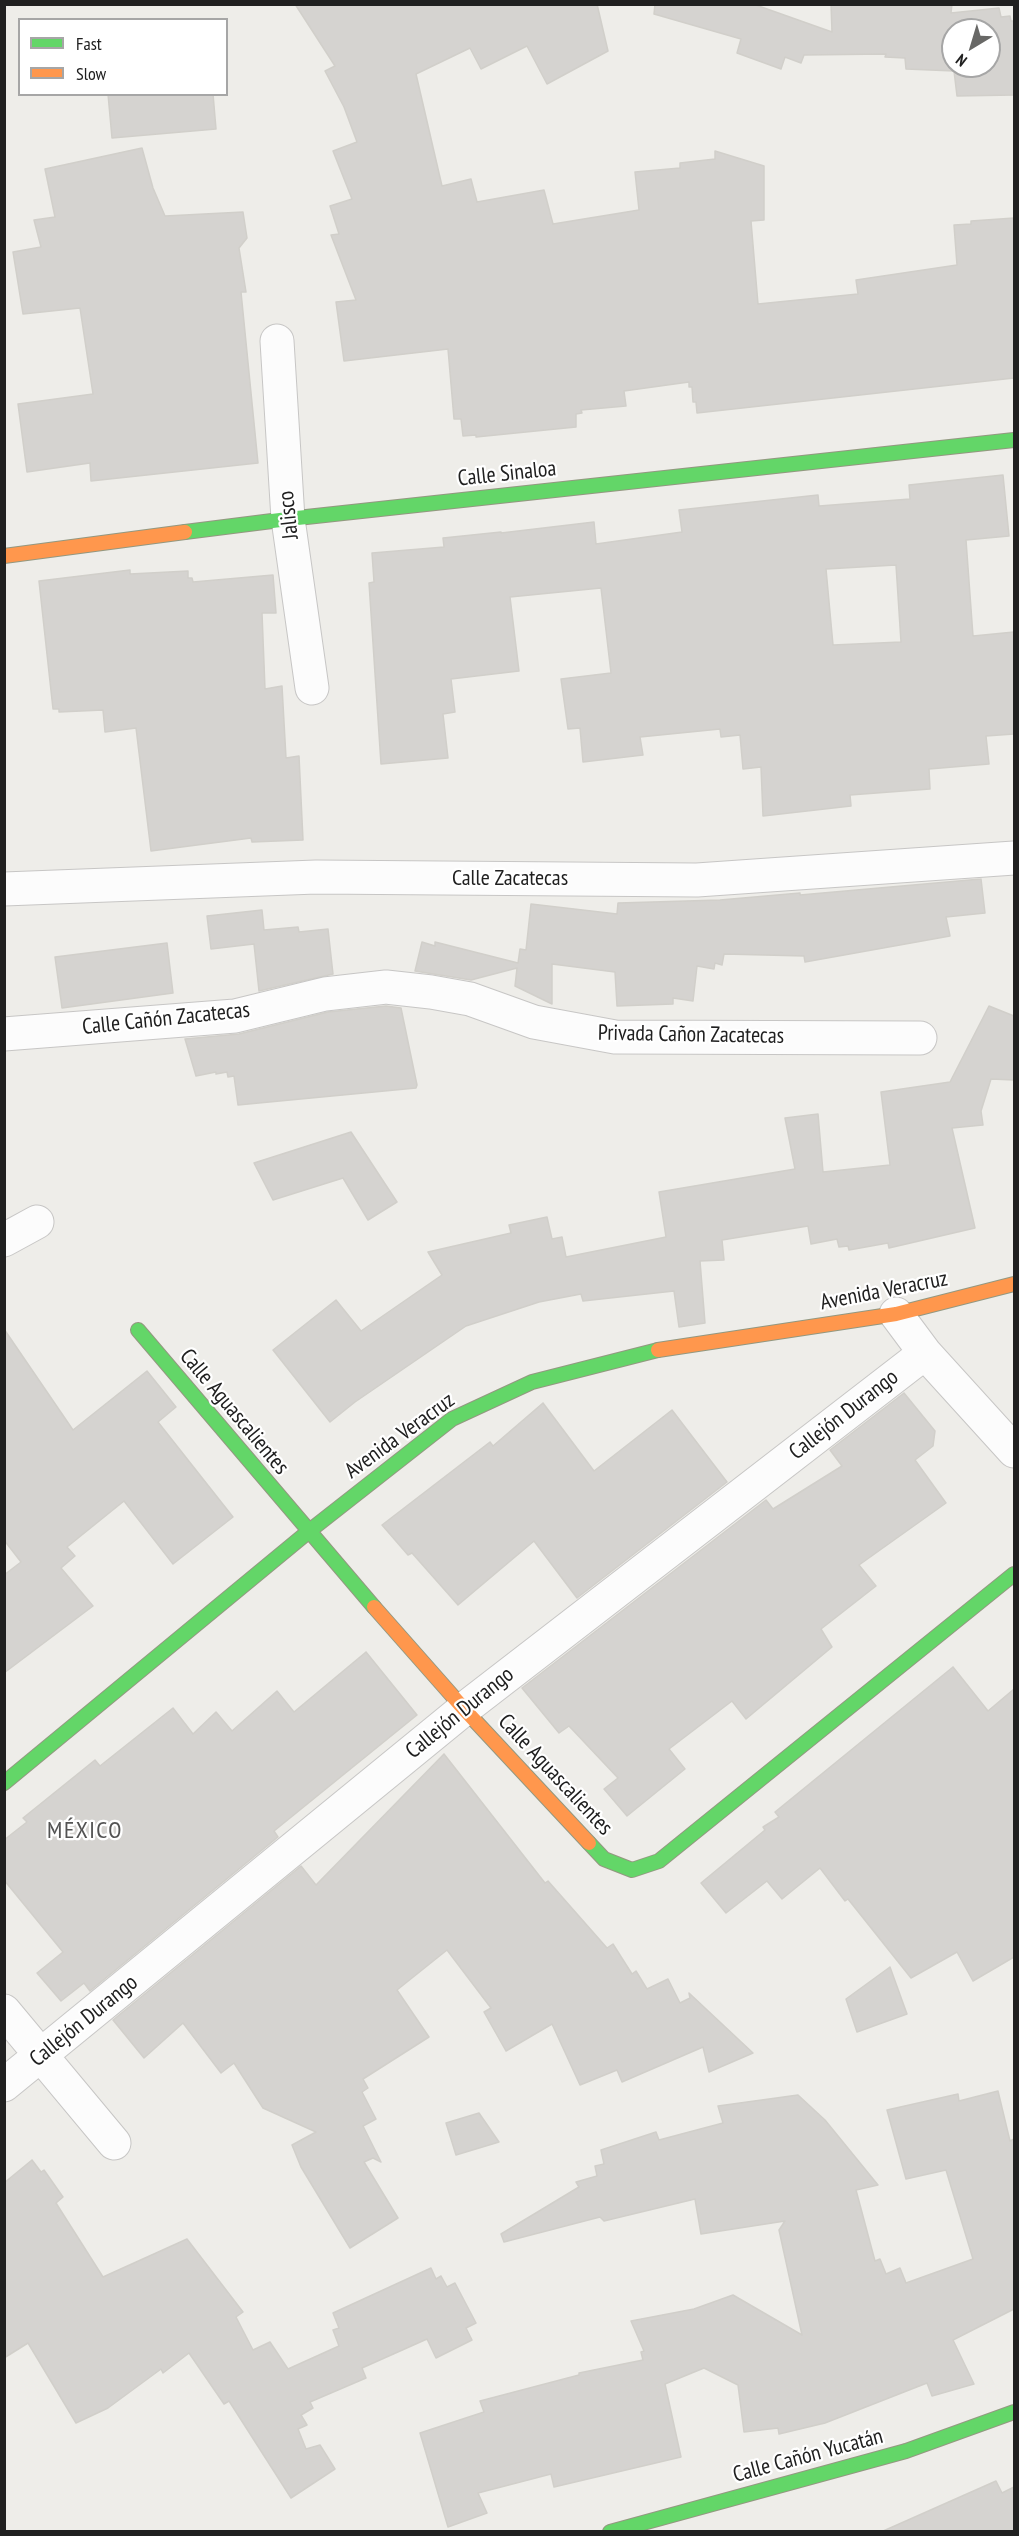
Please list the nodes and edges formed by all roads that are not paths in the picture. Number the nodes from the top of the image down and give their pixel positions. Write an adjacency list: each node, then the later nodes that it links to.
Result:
1 (277, 341): 3 (street, Jalisco)
2 (1014, 440): 3 (street, Calle Sinaloa)
3 (288, 519): 4 (street, Calle Sinaloa); 5 (street, Jalisco)
4 (4, 556)
5 (312, 688)
6 (1014, 858): 7 (street, Calle Zacatecas)
7 (4, 889)
8 (325, 994): 9 (street, Calle Cañón Zacatecas); 10 (street, Privada Cañon Zacatecas)
9 (4, 1034)
10 (920, 1038)
11 (37, 1222): 12 (street)
12 (4, 1240)
13 (1014, 1284): 14 (street, Avenida Veracruz)
14 (896, 1314): 16 (street); 18 (street, Avenida Veracruz)
15 (138, 1330): 18 (street, Calle Aguascalientes)
16 (925, 1353): 17 (street); 20 (street, Callejón Durango)
17 (1014, 1451)
18 (308, 1532): 20 (street, Calle Aguascalientes); 21 (street, Avenida Veracruz)
19 (1014, 1574): 20 (street, Calle Aguascalientes)
20 (464, 1709): 23 (street, Callejón Durango)
21 (4, 1783)
22 (4, 2011): 23 (street)
23 (41, 2056): 24 (street, Callejón Durango); 25 (street)
24 (4, 2085)
25 (114, 2143)
26 (1014, 2412): 27 (street, Calle Cañón Yucatán)
27 (610, 2532)

